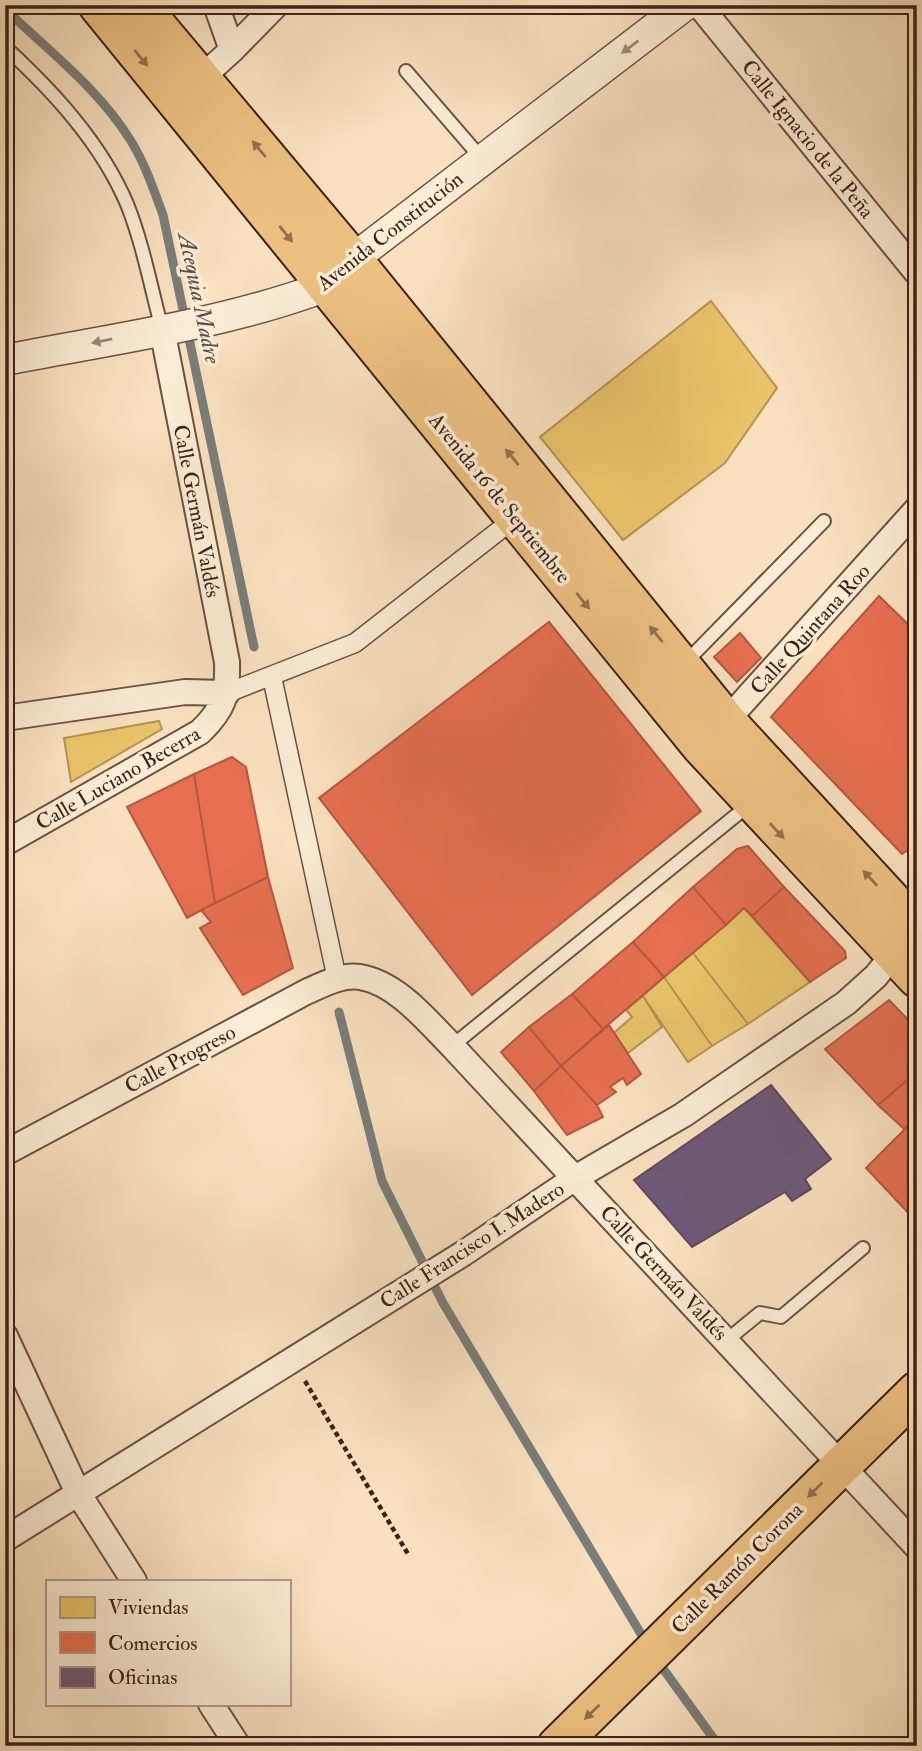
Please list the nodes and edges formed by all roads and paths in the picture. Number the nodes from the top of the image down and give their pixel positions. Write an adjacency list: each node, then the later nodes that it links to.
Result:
1 (98, 5): 12 (main road, Avenida 16 de Septiembre, one-way to 12)
2 (139, 5): 10 (main road, Avenida 16 de Septiembre)
3 (216, 5): 8 (street)
4 (276, 5): 8 (street)
5 (685, 5): 11 (street, Avenida Constitución, one-way to 11)
6 (699, 5): 13 (street, Calle Ignacio de la Peña)
7 (5, 47): 14 (lane)
8 (232, 50): 10 (street)
9 (406, 71): 11 (lane)
10 (200, 79): 12 (main road, Avenida 16 de Septiembre, one-way to 10)
11 (482, 159): 12 (street, Avenida Constitución)
12 (340, 272): 14 (street, Avenida Constitución); 20 (main road, Avenida 16 de Septiembre)
13 (917, 273)
14 (165, 329): 15 (street, Avenida Constitución, one-way to 15); 21 (street, Calle Germán Valdés)
15 (5, 360)
16 (917, 509): 23 (street, Calle Quintana Roo)
17 (824, 521): 20 (lane)
18 (501, 529): 19 (street)
19 (271, 677): 21 (street); 27 (street)
20 (668, 678): 23 (main road, Avenida 16 de Septiembre)
21 (227, 693): 22 (street); 25 (street, Calle Luciano Becerra)
22 (5, 718)
23 (714, 734): 24 (main road, Avenida 16 de Septiembre); 26 (main road, Avenida 16 de Septiembre, one-way to 23)
24 (751, 803): 26 (main road, Avenida 16 de Septiembre, one-way to 26); 28 (lane)
25 (5, 843)
26 (912, 942): 30 (street, Calle Francisco I. Madero)
27 (348, 978): 28 (street, Calle Germán Valdés); 29 (street, Calle Progreso)
28 (452, 1046): 30 (street, Calle Germán Valdés)
29 (5, 1153)
30 (575, 1178): 33 (street, Calle Germán Valdés); 34 (street, Calle Francisco I. Madero)
31 (863, 1248): 33 (lane)
32 (5, 1336): 37 (street)
33 (727, 1340): 36 (street, Calle Germán Valdés)
34 (292, 1359): 37 (street, Calle Francisco I. Madero); 40 (path)
35 (917, 1391): 36 (main road, Calle Ramón Corona)
36 (842, 1463): 39 (street, Calle Germán Valdés); 44 (main road, Calle Ramón Corona, one-way to 44)
37 (78, 1493): 38 (street, Calle Francisco I. Madero); 41 (street)
38 (5, 1539)
39 (917, 1547)
40 (408, 1553)
41 (133, 1580)
42 (212, 1706): 43 (street)
43 (238, 1746)
44 (557, 1746)

